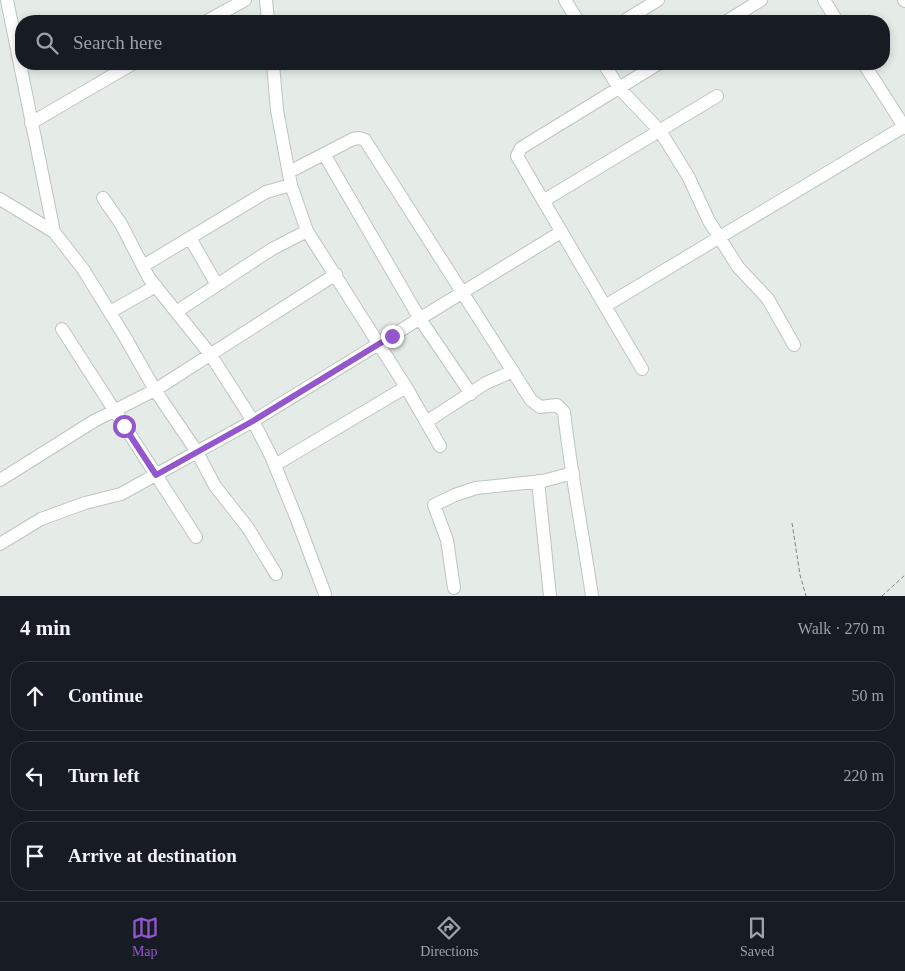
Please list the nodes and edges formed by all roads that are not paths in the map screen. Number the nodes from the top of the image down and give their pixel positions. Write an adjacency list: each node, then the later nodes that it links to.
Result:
1 (7, 0): 14 (street)
2 (245, 0): 8 (street)
3 (266, 0): 9 (street)
4 (565, 0): 10 (street)
5 (658, 0): 11 (street)
6 (824, 0): 13 (street)
7 (754, 2): 12 (street)
8 (218, 15)
9 (267, 15)
10 (574, 15)
11 (634, 15)
12 (735, 15)
13 (834, 15)
14 (15, 41)
15 (21, 70): 23 (street)
16 (122, 70): 23 (street)
17 (274, 70): 27 (street)
18 (608, 70): 21 (street)
19 (648, 70): 21 (street)
20 (868, 70): 24 (street)
21 (619, 88): 25 (street); 30 (street)
22 (717, 96): 25 (street)
23 (31, 123): 31 (street)
24 (905, 127): 34 (street)
25 (660, 131): 30 (street); 34 (street)
26 (324, 154): 27 (street); 40 (street); 44 (street)
27 (290, 178): 32 (street); 35 (street)
28 (103, 198): 36 (street)
29 (0, 199): 31 (street)
30 (542, 201): 33 (street)
31 (54, 232): 42 (street)
32 (307, 232): 37 (street); 38 (street)
33 (561, 232): 40 (street); 41 (street)
34 (719, 237): 41 (street); 47 (street)
35 (190, 238): 36 (street); 38 (street)
36 (143, 266): 39 (street)
37 (336, 274): 46 (street); 48 (street)
38 (217, 285): 43 (street)
39 (156, 286): 42 (street); 43 (street)
40 (462, 293): 44 (street); 50 (street)
41 (605, 306): 49 (street)
42 (110, 312): 52 (street)
43 (176, 312): 48 (street)
44 (420, 319): 46 (street); 53 (street)
45 (62, 329): 54 (street)
46 (378, 344): 51 (street); 55 (street)
47 (794, 345)
48 (210, 354): 52 (street); 55 (street)
49 (642, 368)
50 (513, 371): 53 (street); 60 (street)
51 (406, 387): 56 (street); 59 (street)
52 (155, 390): 54 (street); 58 (street)
53 (471, 394): 56 (street)
54 (114, 410): 61 (street); 62 (street)
55 (253, 421): 58 (street); 59 (street)
56 (426, 422): 57 (street)
57 (440, 446)
58 (197, 452): 61 (street); 66 (street)
59 (275, 465): 68 (street)
60 (573, 473): 63 (street); 70 (street)
61 (156, 475): 64 (street); 65 (street)
62 (0, 480)
63 (538, 481): 67 (street); 69 (street)
64 (196, 537)
65 (0, 544)
66 (276, 574)
67 (454, 588)
68 (325, 594)
69 (550, 596)
70 (592, 596)

